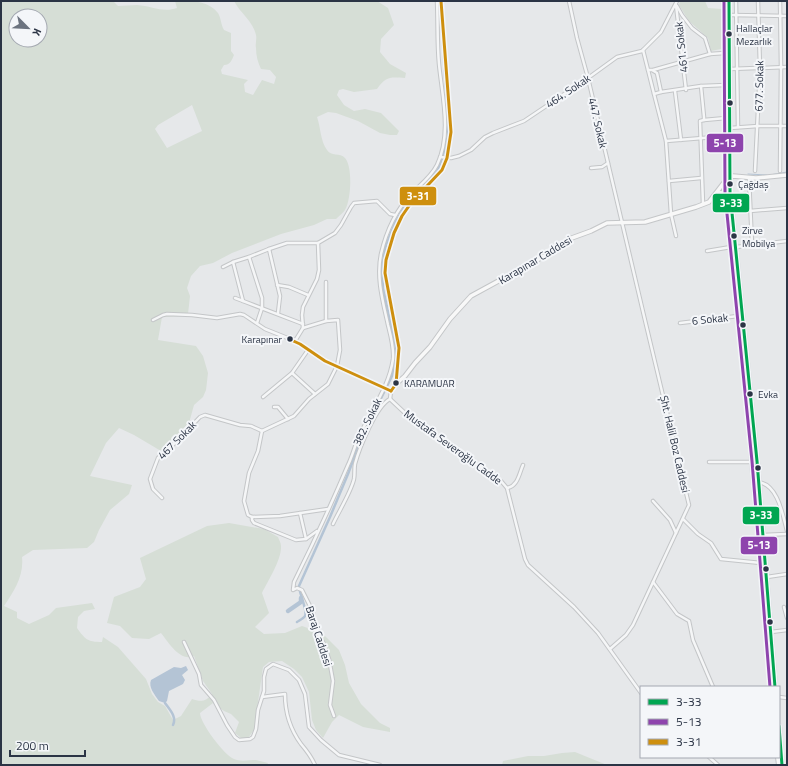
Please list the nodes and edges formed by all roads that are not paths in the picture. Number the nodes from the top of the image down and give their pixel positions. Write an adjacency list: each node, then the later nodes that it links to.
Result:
1 (437, 1): 44 (street, 382. Sokak)
2 (441, 1): 45 (street)
3 (569, 1): 26 (street, 447. Sokak)
4 (725, 1): 16 (main road)
5 (729, 1): 10 (main road)
6 (736, 1): 11 (street)
7 (758, 1): 13 (street, 677. Sokak)
8 (780, 1): 12 (street)
9 (677, 2): 15 (street, 464. Sokak); 17 (street); 18 (street, 461. Sokak)
10 (729, 15): 11 (street); 23 (main road)
11 (736, 15): 13 (street); 21 (street)
12 (781, 15): 13 (street); 14 (street); 19 (street)
13 (758, 16): 22 (street, 677. Sokak)
14 (787, 16)
15 (643, 50): 24 (street); 26 (street, 464. Sokak)
16 (726, 53): 17 (street); 23 (main road)
17 (710, 54): 18 (street)
18 (682, 61): 25 (street); 29 (street, 461. Sokak)
19 (781, 67): 20 (street); 22 (street); 36 (street)
20 (787, 67)
21 (737, 68): 22 (street); 23 (street); 38 (street)
22 (760, 68): 35 (street, 677. Sokak)
23 (728, 69): 28 (main road); 39 (main road)
24 (648, 70): 25 (street); 32 (street)
25 (652, 70): 31 (street)
26 (588, 78): 45 (street, 464. Sokak); 46 (street, 447. Sokak)
27 (701, 86): 28 (street); 29 (street); 34 (street)
28 (726, 86): 33 (main road)
29 (686, 90): 30 (street)
30 (675, 91): 31 (street); 42 (street)
31 (661, 92): 32 (street)
32 (654, 94): 43 (street)
33 (726, 118): 34 (street); 39 (main road)
34 (704, 120): 41 (street)
35 (758, 126): 36 (street); 38 (street); 49 (street, 677. Sokak)
36 (780, 126): 37 (street); 48 (street)
37 (787, 126)
38 (738, 127): 39 (street)
39 (728, 128): 40 (main road)
40 (728, 136): 41 (street); 53 (main road)
41 (700, 138): 42 (street); 51 (street)
42 (681, 140): 43 (street)
43 (666, 141): 54 (street)
44 (440, 157): 45 (street, 464. Sokak); 61 (street, 382. Sokak)
45 (446, 158): 91 (street)
46 (608, 163): 47 (street); 62 (street, 447. Sokak)
47 (591, 168)
48 (780, 171)
49 (755, 172)
50 (787, 175): 52 (street)
51 (701, 178): 54 (street); 57 (street)
52 (749, 178): 53 (street); 59 (street)
53 (728, 179): 55 (street, Karapınar Caddesi); 56 (main road)
54 (669, 181): 60 (street)
55 (717, 192): 56 (street); 57 (street, Karapınar Caddesi)
56 (729, 193): 67 (main road)
57 (703, 204): 60 (street, Karapınar Caddesi)
58 (787, 208): 59 (street)
59 (750, 211): 66 (street)
60 (671, 214): 62 (street, Karapınar Caddesi); 63 (street)
61 (395, 215): 65 (street); 92 (street, 382. Sokak)
62 (621, 221): 91 (street, Karapınar Caddesi); 110 (street, Şht. Halil Boz Caddesi)
63 (676, 236)
64 (787, 241): 66 (street)
65 (318, 243): 68 (street); 75 (street)
66 (752, 244): 67 (street)
67 (734, 247): 69 (street); 80 (main road); 103 (main road)
68 (269, 248): 70 (street); 74 (street)
69 (707, 251)
70 (249, 257): 71 (street); 78 (street)
71 (233, 262): 72 (street); 77 (street)
72 (223, 267)
73 (326, 282): 82 (street)
74 (277, 285): 75 (street); 79 (street)
75 (308, 295): 85 (street)
76 (235, 298): 77 (street)
77 (243, 301): 78 (street)
78 (262, 308): 79 (street); 84 (street)
79 (278, 313): 85 (street)
80 (739, 316): 83 (street, 6 Sokak); 101 (main road)
81 (153, 320): 84 (street)
82 (326, 321): 86 (street); 89 (street)
83 (680, 322)
84 (257, 323): 87 (street)
85 (303, 324): 86 (street)
86 (303, 328): 87 (street)
87 (295, 341): 88 (street)
88 (308, 350): 89 (street); 90 (street)
89 (337, 366): 92 (street); 94 (street)
90 (292, 373): 94 (street); 95 (street)
91 (396, 384): 93 (street)
92 (384, 388): 93 (street); 107 (street, 382. Sokak)
93 (390, 391): 96 (street)
94 (315, 394): 98 (street)
95 (263, 398)
96 (390, 399): 104 (street, Mustafa Severoğlu Cadde); 111 (street)
97 (274, 407): 98 (street)
98 (288, 419): 99 (street)
99 (262, 431): 105 (street, 467 Sokak); 109 (street)
100 (709, 462): 101 (street)
101 (753, 462): 103 (main road)
102 (523, 465): 104 (street)
103 (756, 482): 114 (street); 115 (main road); 117 (main road)
104 (507, 488): 127 (street, Mustafa Severoğlu Cadde)
105 (162, 498)
106 (653, 501): 113 (street)
107 (328, 509): 108 (street); 112 (street, 382. Sokak)
108 (300, 513): 109 (street); 116 (street)
109 (252, 517): 116 (street)
110 (683, 519): 113 (street, Şht. Halil Boz Caddesi); 117 (street)
111 (333, 524)
112 (318, 530): 116 (street); 121 (street, 382. Sokak)
113 (676, 533): 120 (street, Şht. Halil Boz Caddesi)
114 (787, 533): 115 (street)
115 (763, 535): 119 (main road)
116 (306, 538)
117 (762, 563): 129 (main road)
118 (787, 574): 119 (street)
119 (766, 577): 125 (main road)
120 (653, 582): 127 (street, Şht. Halil Boz Caddesi); 128 (street)
121 (293, 590): 133 (street, Baraj Caddesi)
122 (784, 607): 123 (street)
123 (787, 618)
124 (787, 630): 125 (street)
125 (771, 632): 130 (main road)
126 (184, 642): 132 (street)
127 (610, 649): 131 (street, Mustafa Severoğlu Cadde)
128 (713, 686)
129 (771, 686)
130 (775, 686)
131 (640, 692)
132 (262, 697): 136 (street); 137 (street)
133 (334, 716)
134 (780, 739): 139 (main road)
135 (710, 758): 138 (street)
136 (315, 765)
137 (380, 765)
138 (718, 765)
139 (782, 765)

